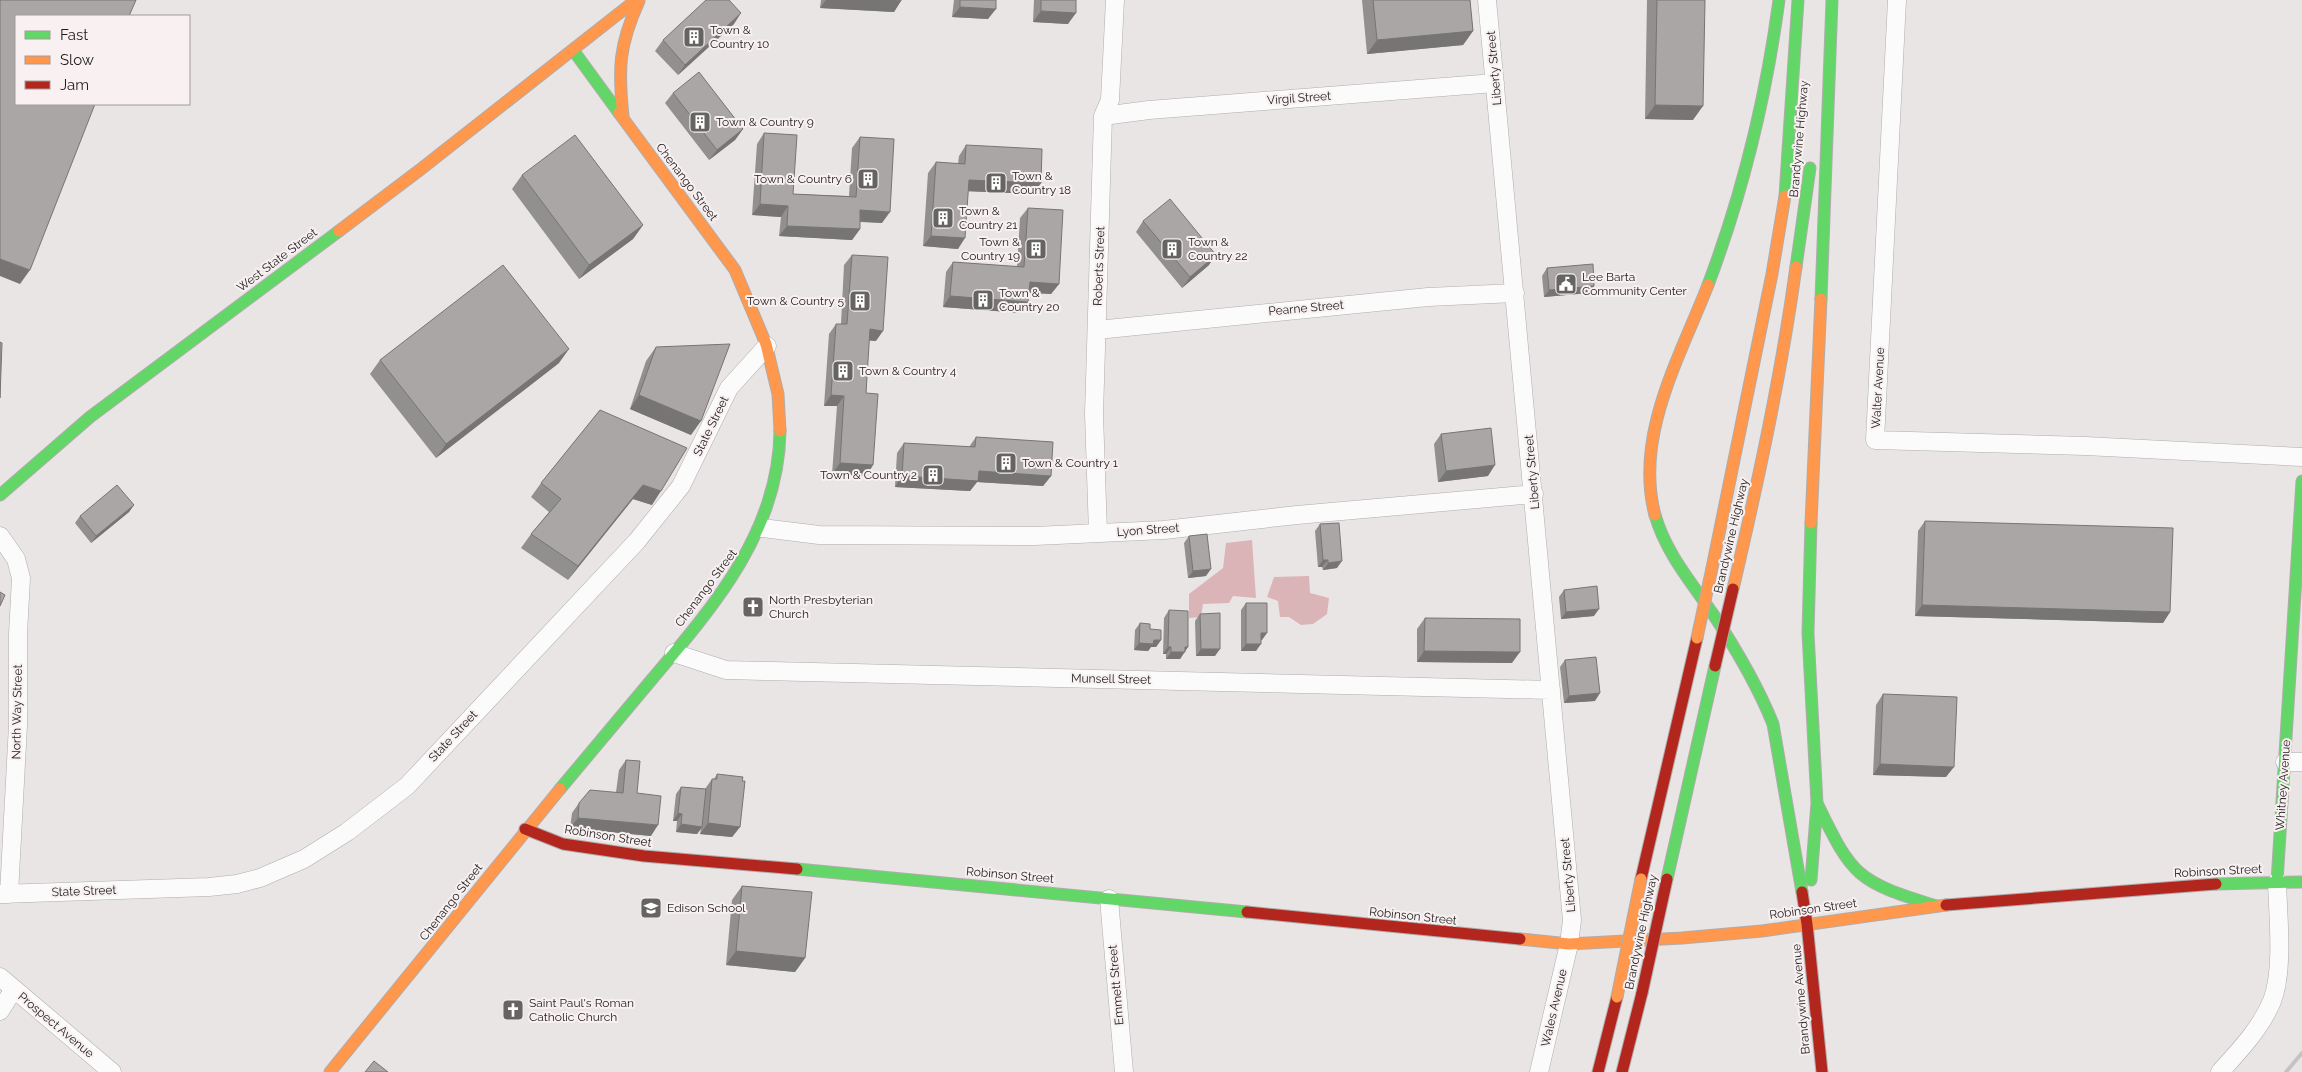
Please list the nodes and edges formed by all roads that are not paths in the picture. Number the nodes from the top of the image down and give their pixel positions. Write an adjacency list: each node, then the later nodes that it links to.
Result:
1 (638, 0): 9 (street); 13 (street)
2 (1115, 0): 12 (street, Roberts Street)
3 (1487, 0): 10 (street, Liberty Street)
4 (1779, 0): 35 (street)
5 (1798, 0): 44 (street, Brandywine Highway, bridge)
6 (1826, 0): 11 (street, Brandywine Highway)
7 (1832, 0): 28 (street)
8 (1897, 0): 18 (street, Walter Avenue)
9 (573, 50): 13 (street, Chenango Street); 21 (street, West State Street)
10 (1495, 83): 12 (street, Virgil Street); 15 (street, Liberty Street)
11 (1816, 98)
12 (1103, 116): 16 (street, Roberts Street)
13 (623, 119): 17 (street, Chenango Street)
14 (1812, 152): 45 (street, Brandywine Highway, bridge)
15 (1515, 293): 16 (street, Pearne Street); 20 (street, Liberty Street)
16 (1097, 330): 23 (street, Roberts Street)
17 (767, 346): 22 (street, Chenango Street); 32 (street, State Street)
18 (2302, 457)
19 (2302, 481): 27 (street, Whitney Avenue)
20 (1534, 494): 23 (street, Lyon Street); 26 (street, Liberty Street)
21 (0, 496)
22 (762, 528): 23 (street, Lyon Street); 25 (street, Chenango Street)
23 (1098, 533)
24 (0, 536): 32 (street, North Way Street)
25 (674, 653): 26 (street, Munsell Street); 29 (street, Chenango Street)
26 (1551, 690): 36 (street, Liberty Street)
27 (2294, 762): 30 (street, Whitney Avenue)
28 (1817, 803): 34 (street); 35 (street)
29 (526, 829): 33 (street, Robinson Street); 41 (street, Chenango Street)
30 (2277, 882): 31 (street, Robinson Street); 34 (street, Robinson Street); 47 (street, Whitney Avenue)
31 (2302, 882)
32 (5, 894)
33 (1109, 899): 36 (street, Robinson Street); 42 (street, Emmett Street)
34 (1936, 906): 35 (street, Robinson Street)
35 (1807, 924): 36 (street, Robinson Street); 46 (street, Brandywine Avenue)
36 (1569, 944): 43 (street, Wales Avenue)
37 (0, 977): 38 (street, Prospect Avenue)
38 (14, 989): 39 (street); 40 (street, Prospect Avenue)
39 (0, 1011)
40 (112, 1072)
41 (330, 1072)
42 (1124, 1072)
43 (1539, 1072)
44 (1598, 1072)
45 (1622, 1072)
46 (1822, 1072)
47 (2220, 1072)

